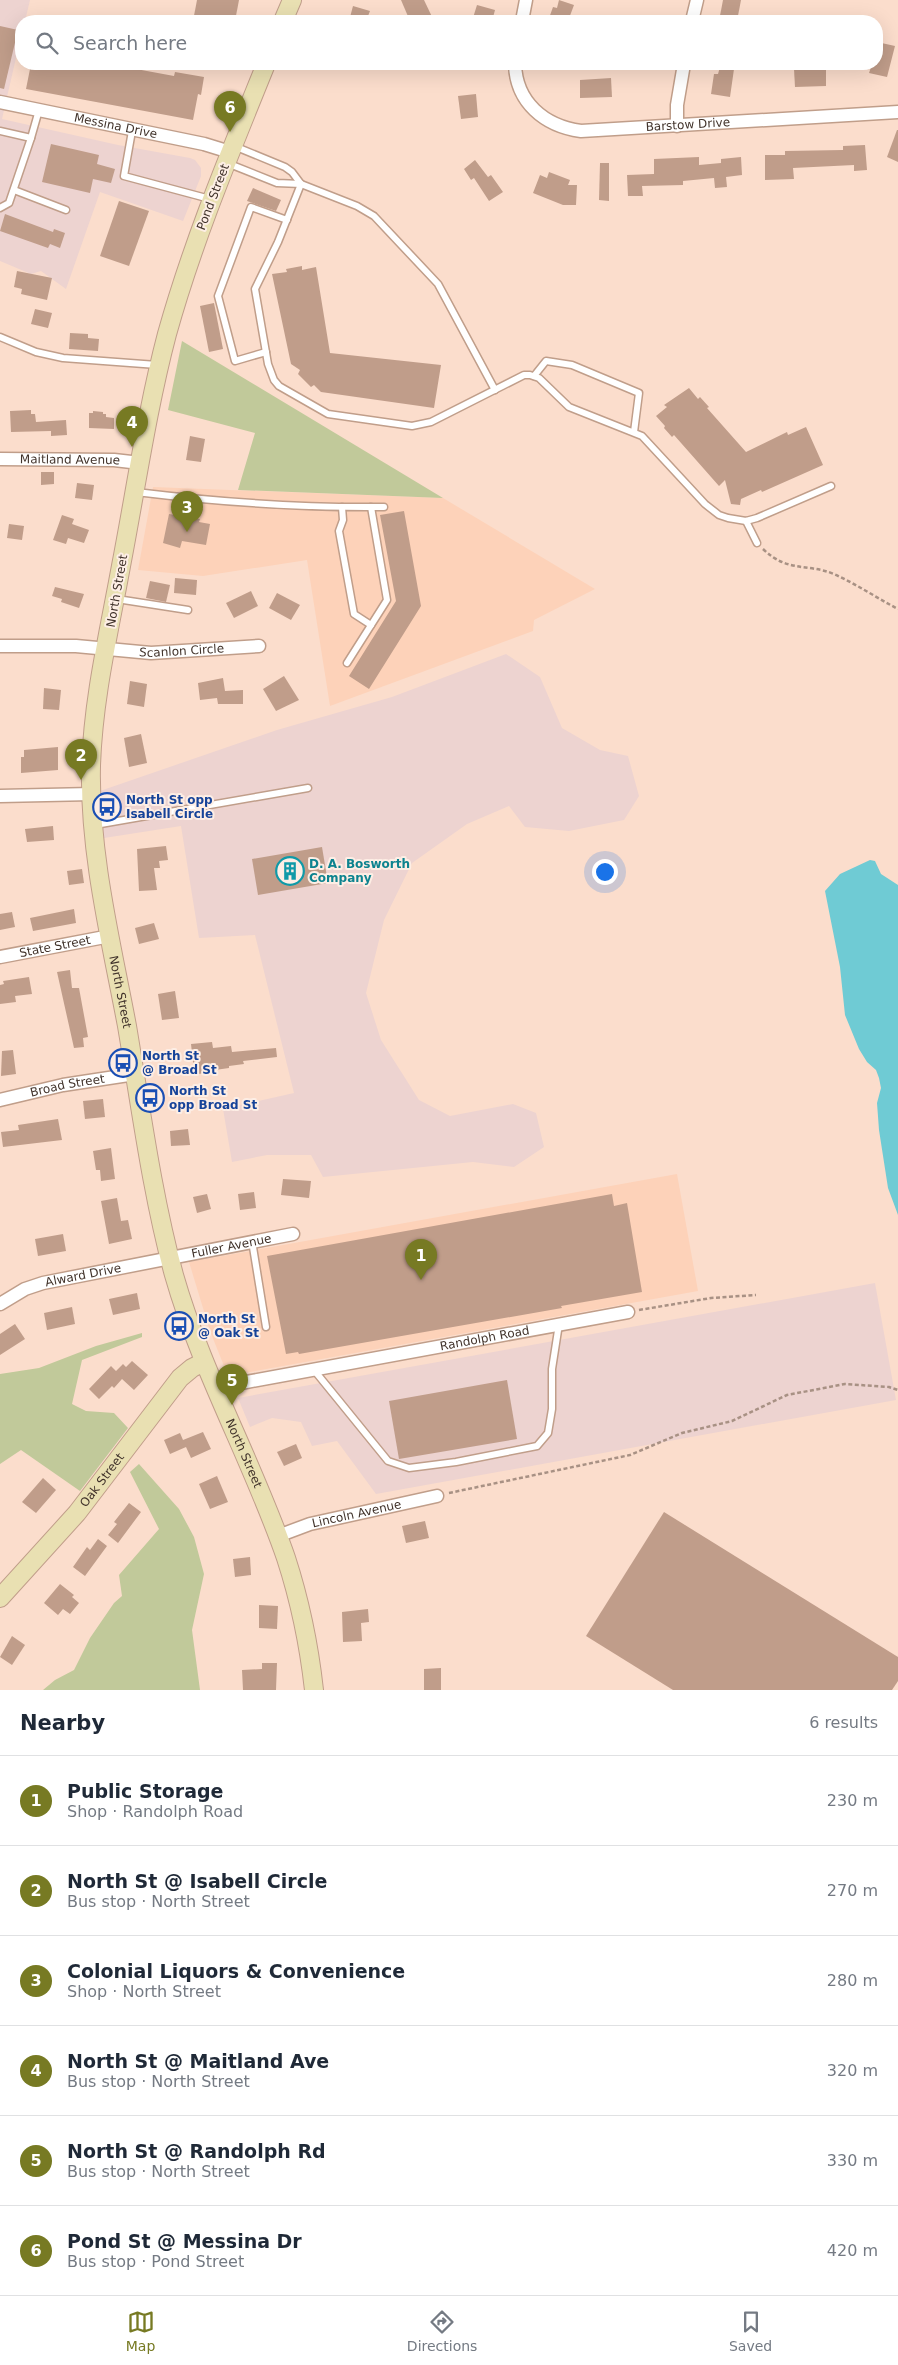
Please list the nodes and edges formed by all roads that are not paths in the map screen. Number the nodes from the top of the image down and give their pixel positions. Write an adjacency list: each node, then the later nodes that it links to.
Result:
1 (292, 0): 4 (main road)
2 (526, 0): 5 (street)
3 (697, 0): 6 (street)
4 (286, 15)
5 (523, 15)
6 (693, 15)
7 (264, 70): 17 (main road, Pond Street)
8 (517, 70): 13 (street, Barstow Drive)
9 (683, 70): 13 (street)
10 (0, 102): 11 (street, Messina Drive)
11 (39, 110): 14 (street, Messina Drive); 16 (lane)
12 (898, 112): 13 (street, Barstow Drive)
13 (677, 126)
14 (132, 130): 17 (street, Messina Drive); 20 (lane)
15 (0, 131): 16 (lane)
16 (31, 138): 19 (lane)
17 (230, 153): 18 (lane); 18 (lane); 20 (main road, Pond Street)
18 (301, 184): 23 (lane); 29 (lane)
19 (14, 190): 21 (lane); 22 (lane)
20 (212, 200): 24 (main road, Pond Street)
21 (0, 208)
22 (66, 210)
23 (287, 220): 26 (lane); 26 (lane)
24 (168, 332): 27 (main road, North Street)
25 (0, 337): 27 (lane)
26 (266, 352): 29 (lane)
27 (159, 366): 32 (main road, North Street)
28 (534, 376): 29 (lane); 30 (lane); 30 (lane)
29 (495, 390)
30 (634, 432): 38 (lane)
31 (0, 459): 32 (street, Maitland Avenue)
32 (140, 463): 34 (main road, North Street)
33 (831, 486): 38 (lane)
34 (135, 492): 35 (lane); 40 (main road, North Street)
35 (342, 507): 36 (lane); 42 (lane)
36 (371, 507): 37 (lane); 42 (lane)
37 (384, 507)
38 (746, 521): 39 (lane)
39 (756, 543)
40 (115, 599): 41 (lane); 45 (main road, North Street)
41 (188, 610)
42 (371, 625): 46 (lane)
43 (0, 646): 45 (street, Scanlon Circle)
44 (259, 646): 45 (street, Scanlon Circle)
45 (106, 648): 48 (main road, North Street)
46 (347, 663)
47 (308, 788): 50 (lane)
48 (92, 794): 49 (street); 50 (main road, North Street)
49 (0, 796)
50 (94, 825): 51 (main road, North Street)
51 (110, 936): 52 (street, State Street); 53 (main road, North Street)
52 (0, 957)
53 (135, 1074): 54 (street, Broad Street); 57 (main road, North Street)
54 (0, 1100)
55 (293, 1234): 56 (street, Fuller Avenue)
56 (252, 1241): 57 (street, Fuller Avenue); 61 (lane)
57 (169, 1257): 58 (street, Alward Drive); 62 (main road, North Street)
58 (0, 1304)
59 (628, 1312): 60 (street, Randolph Road)
60 (559, 1324): 63 (street, Randolph Road); 63 (lane)
61 (266, 1327)
62 (204, 1362): 64 (main road, North Street); 67 (main road, Oak Street)
63 (314, 1370): 64 (street, Randolph Road)
64 (216, 1391): 66 (main road, North Street)
65 (437, 1496): 66 (street, Lincoln Avenue)
66 (278, 1536): 68 (main road, North Street)
67 (0, 1598)
68 (314, 1690)

